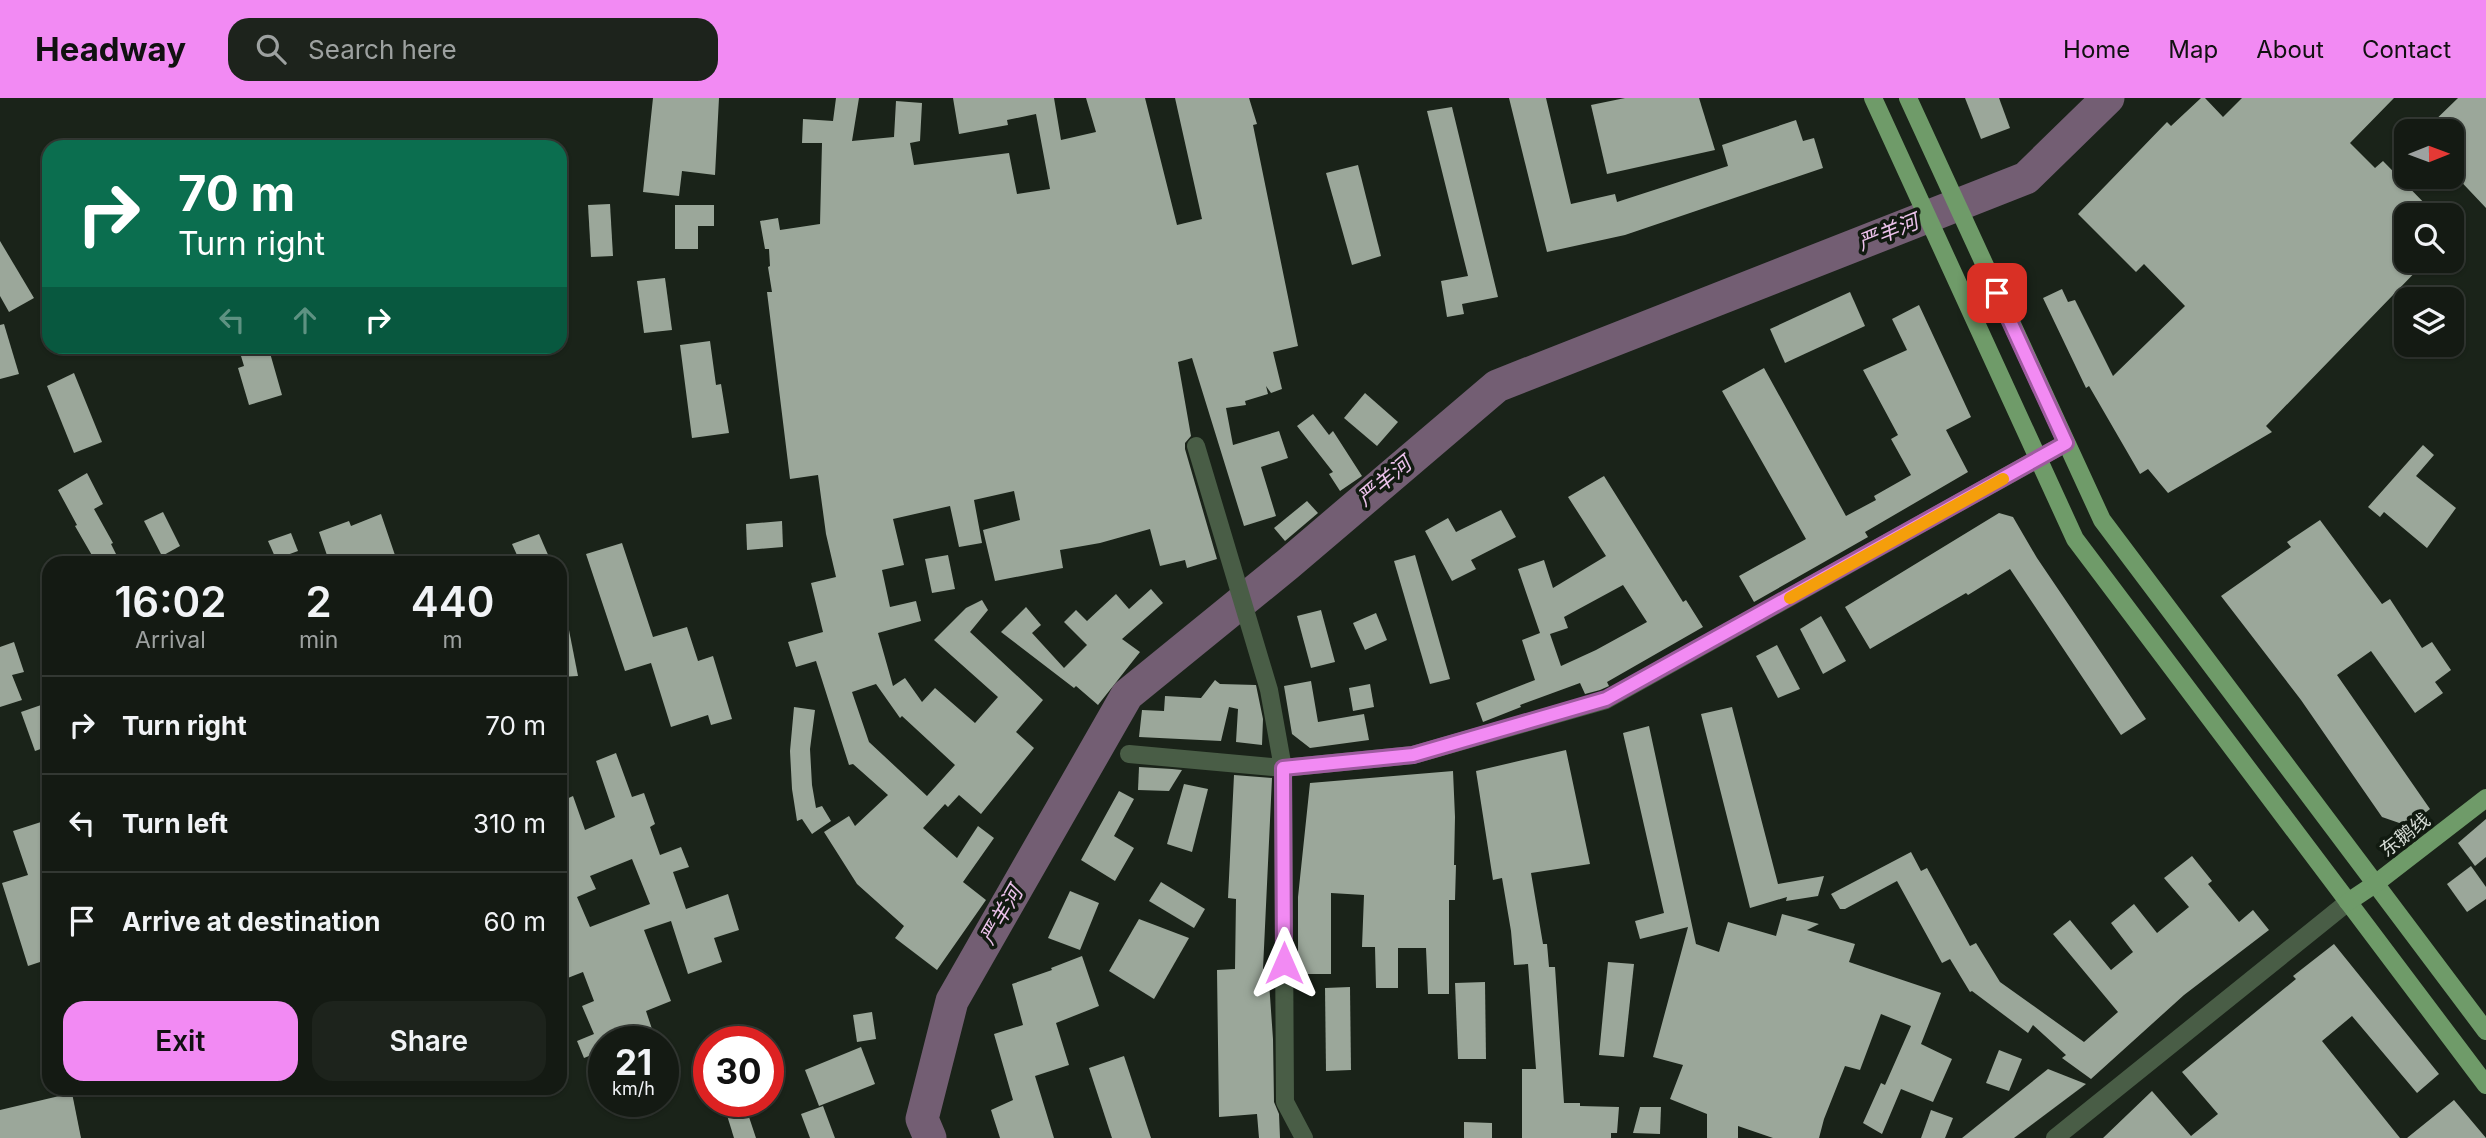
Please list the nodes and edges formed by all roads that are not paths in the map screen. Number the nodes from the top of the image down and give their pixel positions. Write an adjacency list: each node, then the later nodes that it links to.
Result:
1 (1873, 98): 5 (main road)
2 (1908, 98): 3 (main road)
3 (2066, 443): 5 (street); 9 (main road)
4 (1196, 446): 7 (street)
5 (2039, 459): 7 (street); 10 (main road)
6 (1129, 754): 7 (street)
7 (1283, 768): 13 (street)
8 (2486, 798): 9 (main road, 东鹅线)
9 (2375, 884): 10 (main road, 东鹅线); 11 (main road)
10 (2348, 902): 12 (main road); 14 (street)
11 (2486, 1031)
12 (2486, 1085)
13 (1304, 1138)
14 (2055, 1138)

